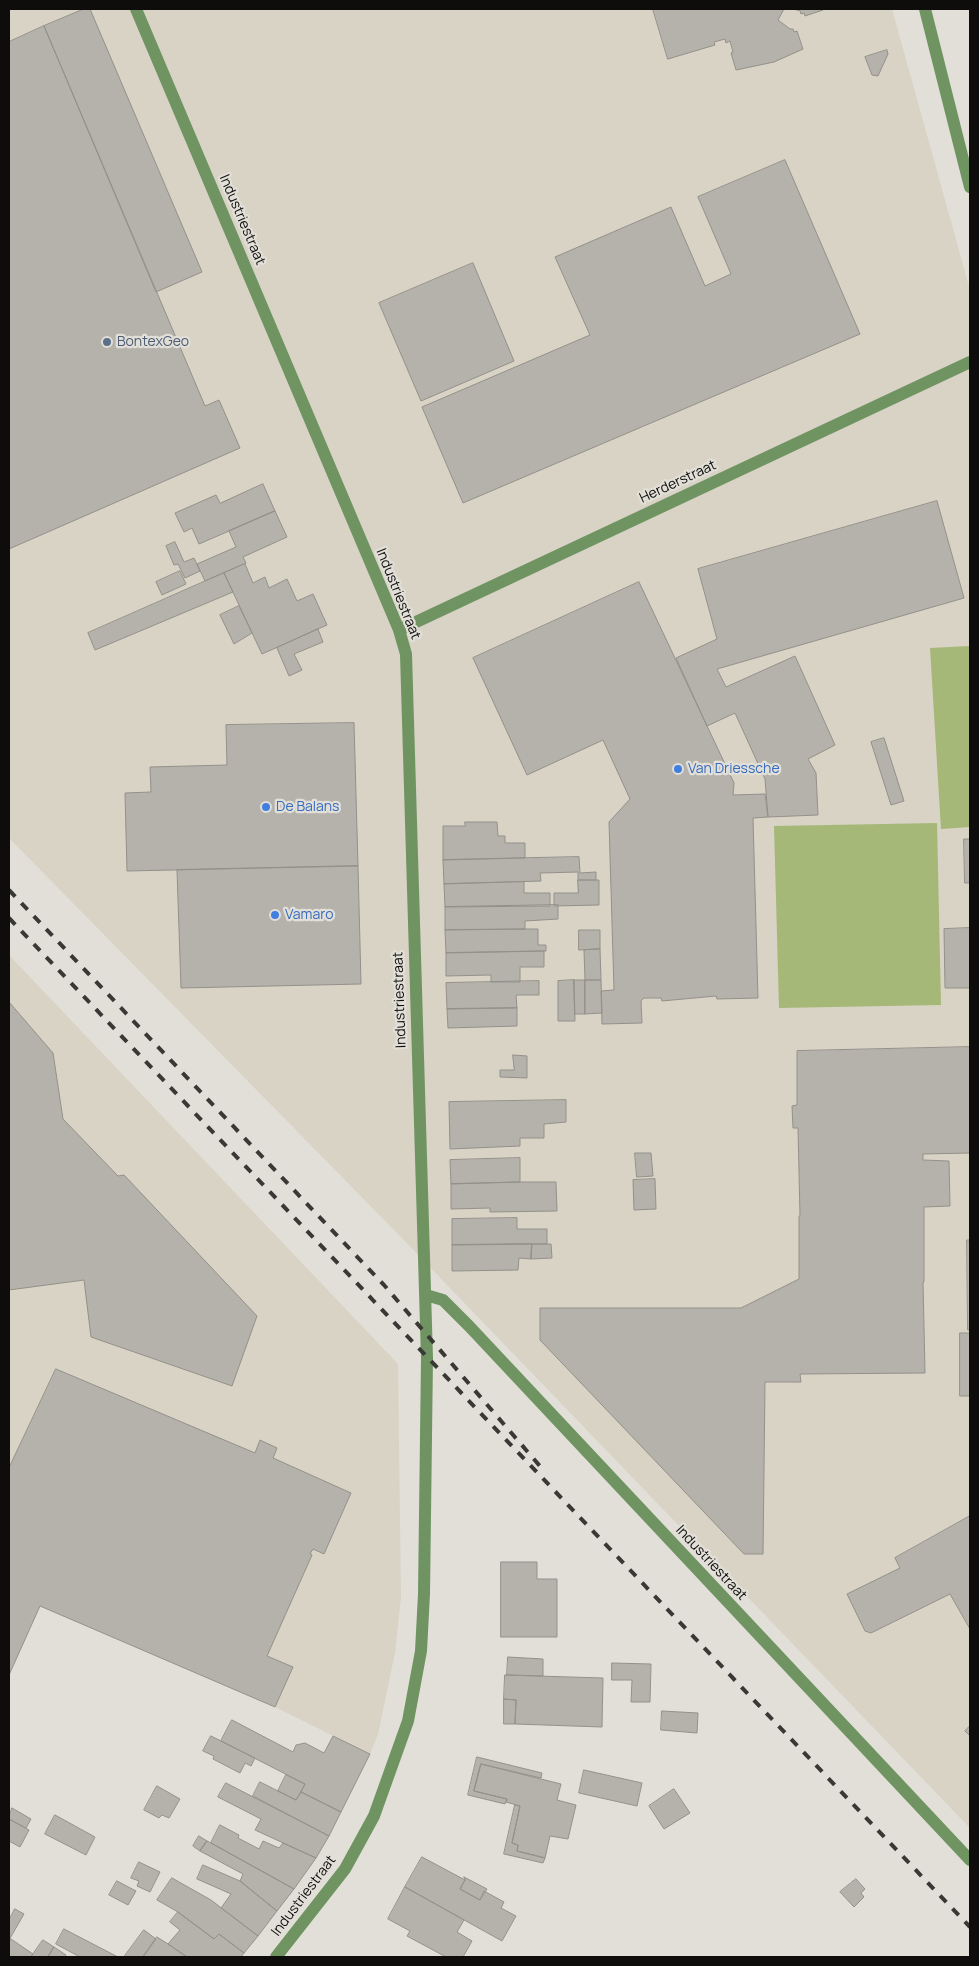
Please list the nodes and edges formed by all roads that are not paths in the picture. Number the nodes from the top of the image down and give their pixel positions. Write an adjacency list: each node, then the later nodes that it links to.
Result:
1 (136, 9): 5 (street, Industriestraat)
2 (925, 9): 3 (street)
3 (970, 186)
4 (970, 362): 5 (street, Herderstraat)
5 (399, 630): 6 (street, Industriestraat)
6 (426, 1295): 7 (street, Industriestraat); 8 (street, Industriestraat)
7 (970, 1860)
8 (276, 1957)

